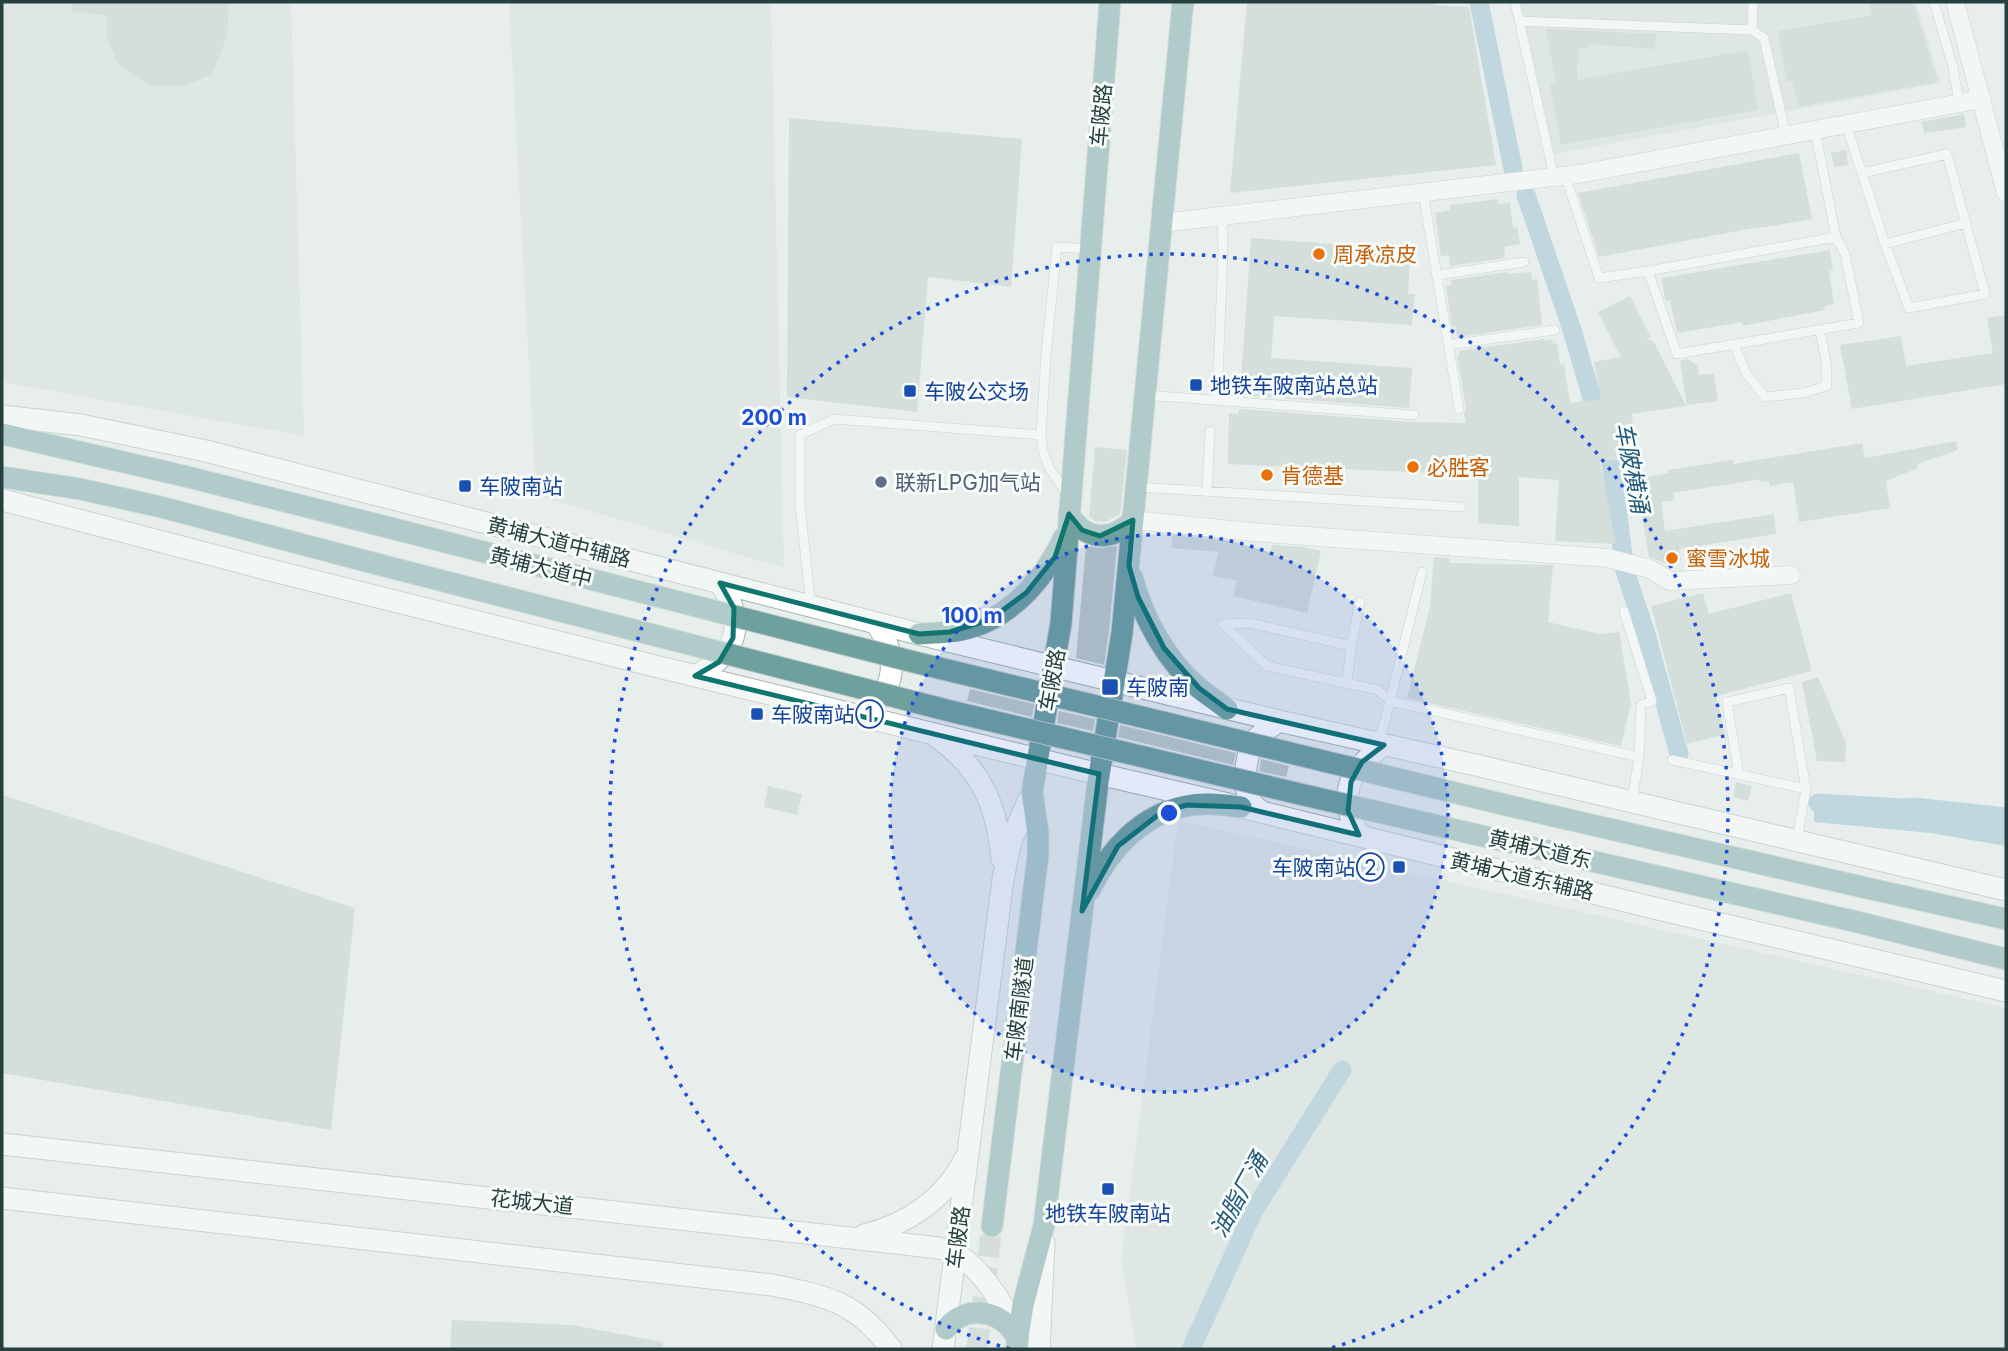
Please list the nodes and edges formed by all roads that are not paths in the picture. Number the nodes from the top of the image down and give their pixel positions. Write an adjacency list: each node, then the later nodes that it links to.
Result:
1 (1110, 2): 23 (main road, 车陂路)
2 (1183, 2): 19 (main road)
3 (1515, 2): 7 (lane)
4 (1753, 2): 8 (lane)
5 (1934, 2): 10 (lane)
6 (1955, 2): 9 (street)
7 (1520, 21): 8 (lane); 15 (lane)
8 (1752, 30): 13 (lane)
9 (1982, 99): 10 (street); 17 (street)
10 (1959, 103): 11 (street)
11 (1846, 124): 12 (street); 14 (lane)
12 (1815, 130): 13 (street); 21 (lane)
13 (1786, 136): 15 (street)
14 (1862, 173): 20 (lane); 22 (lane)
15 (1559, 176): 16 (street); 25 (lane)
16 (1423, 192): 18 (street); 26 (lane)
17 (2006, 193)
18 (1222, 216): 19 (street); 32 (lane)
19 (1162, 223): 31 (main road)
20 (1966, 223): 22 (lane); 22 (lane)
21 (1836, 237): 25 (lane); 28 (lane)
22 (1885, 244)
23 (1090, 249): 38 (lane); 44 (main road, 车陂路)
24 (1524, 262): 26 (lane)
25 (1648, 271): 30 (lane)
26 (1438, 275): 29 (lane)
27 (1555, 330): 29 (lane)
28 (1820, 330): 30 (lane); 30 (lane)
29 (1448, 345): 33 (lane)
30 (1734, 345)
31 (1145, 395): 32 (lane); 40 (main road)
32 (1217, 401): 34 (lane)
33 (1458, 410)
34 (1414, 415)
35 (2, 416): 49 (main road, 黄埔大道中辅路)
36 (1210, 431): 41 (lane)
37 (2, 434): 61 (main road, 黄埔大道中, bridge)
38 (1041, 435): 44 (lane); 51 (lane)
39 (2, 477): 66 (main road, 黄埔大道中, bridge)
40 (1137, 487): 41 (lane); 45 (main road)
41 (1207, 492): 43 (lane)
42 (2, 500): 57 (main road)
43 (1461, 507)
44 (1069, 514): 45 (main road); 54 (main road); 56 (main road, 车陂路)
45 (1133, 520): 46 (main road); 48 (street)
46 (1129, 566): 58 (main road); 62 (main road)
47 (1422, 572): 60 (lane)
48 (1791, 575)
49 (720, 583): 51 (main road, 黄埔大道中辅路); 57 (main road)
50 (1360, 602): 55 (lane)
51 (811, 607): 53 (main road, 黄埔大道中辅路)
52 (1624, 611): 68 (lane)
53 (877, 624): 54 (main road, 黄埔大道中辅路); 63 (main road)
54 (919, 634): 56 (main road, 黄埔大道中辅路)
55 (1351, 646): 59 (lane); 59 (lane)
56 (1055, 666): 58 (main road, 黄埔大道中辅路); 69 (main road, 车陂路)
57 (695, 676): 63 (main road)
58 (1115, 680): 62 (main road); 71 (main road)
59 (1347, 684): 60 (lane)
60 (1390, 701): 67 (lane); 68 (lane)
61 (1080, 702): 83 (main road, 黄埔大道东, bridge)
62 (1227, 709): 64 (main road)
63 (855, 714): 65 (main road)
64 (1279, 721): 67 (main road); 77 (main road)
65 (927, 732): 69 (main road); 80 (main road)
66 (1074, 740): 84 (main road, 黄埔大道东, bridge)
67 (1382, 744): 75 (main road); 78 (main road)
68 (1639, 757): 75 (lane)
69 (1038, 759): 71 (main road, 黄埔大道东辅路); 74 (main road, 车陂路)
70 (1672, 760): 72 (lane)
71 (1099, 774): 76 (main road, 黄埔大道东辅路); 82 (main road)
72 (1739, 775): 73 (lane); 73 (lane)
73 (1806, 789): 79 (lane)
74 (1032, 792): 80 (main road, 车陂路); 90 (main road, 车陂南隧道)
75 (1631, 803): 79 (main road)
76 (1241, 807): 77 (main road, 黄埔大道东辅路); 82 (main road)
77 (1262, 812): 78 (main road, 黄埔大道东辅路)
78 (1359, 835): 85 (main road, 黄埔大道东辅路)
79 (1796, 842): 81 (main road)
80 (1003, 879): 87 (main road, 车陂路)
81 (2006, 890)
82 (1082, 911): 89 (main road)
83 (2006, 919)
84 (2006, 959)
85 (2006, 990)
86 (2, 1144): 91 (main road, 花城大道)
87 (968, 1152): 91 (main road); 92 (main road, 车陂路)
88 (2, 1198): 95 (main road)
89 (1044, 1225): 94 (main road); 96 (main road)
90 (992, 1226)
91 (855, 1237): 92 (main road, 花城大道)
92 (956, 1254): 93 (main road, 车陂路); 94 (main road, 花城大道)
93 (944, 1339): 94 (main road)
94 (1016, 1344)
95 (891, 1349)
96 (1039, 1349)

